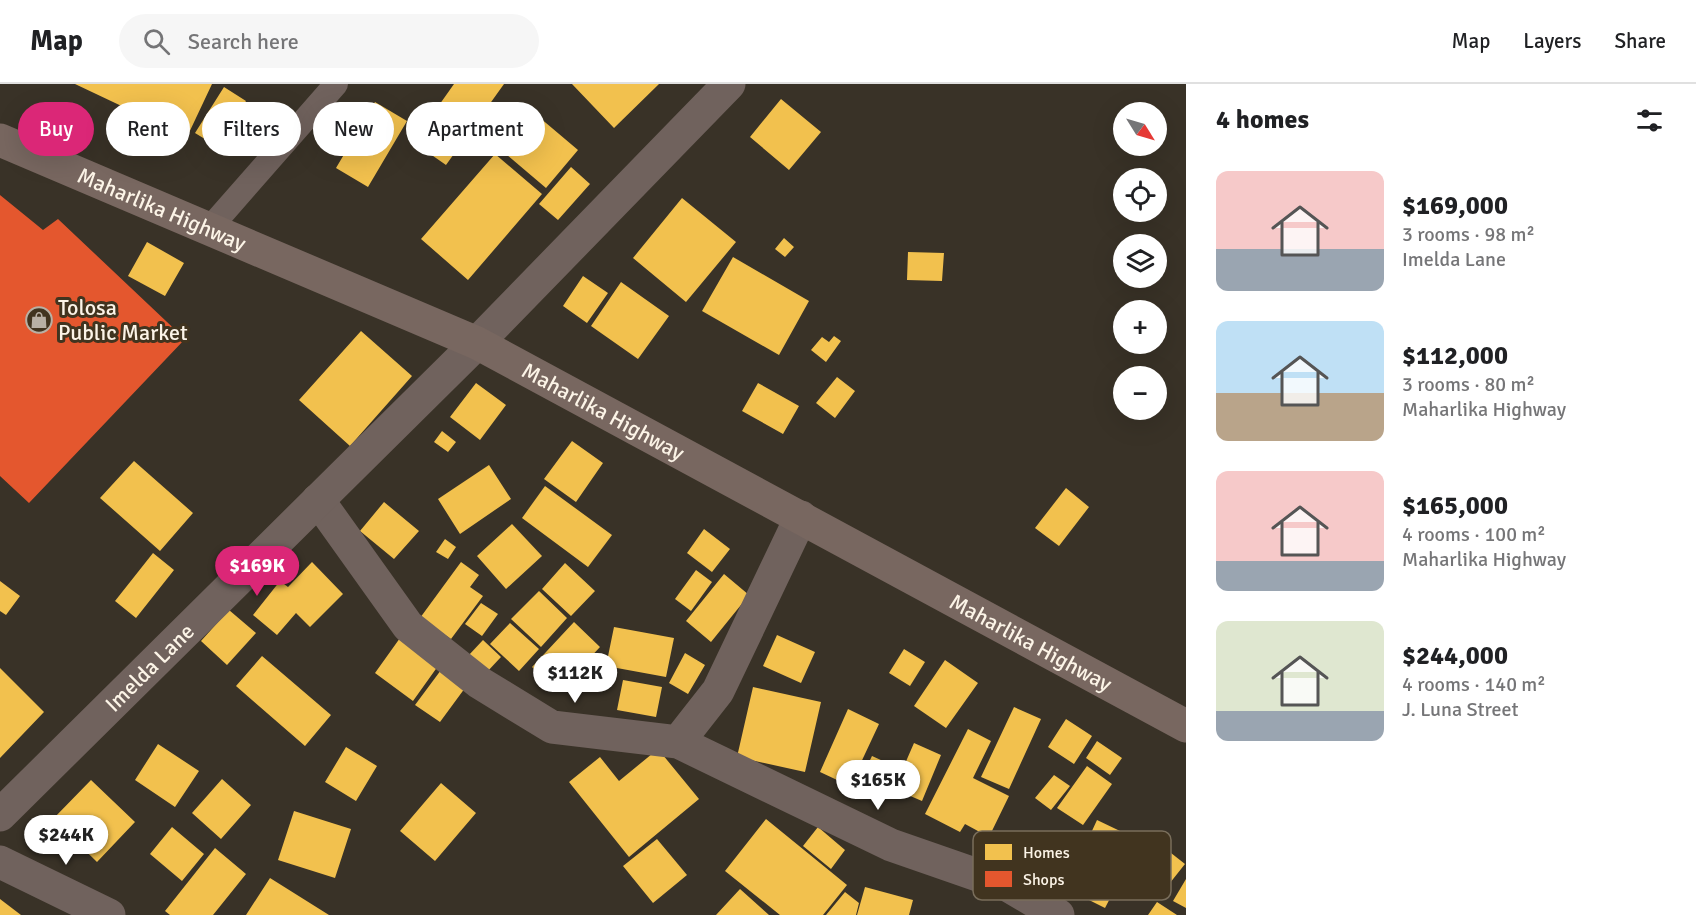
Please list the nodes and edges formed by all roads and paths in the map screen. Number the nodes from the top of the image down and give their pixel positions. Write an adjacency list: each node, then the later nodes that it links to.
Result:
1 (336, 84): 4 (lane)
2 (729, 84): 5 (street, Imelda Lane)
3 (0, 140): 4 (highway, Maharlika Highway)
4 (208, 229): 5 (highway, Maharlika Highway)
5 (477, 343): 6 (street, Imelda Lane); 7 (highway, Maharlika Highway)
6 (318, 500): 9 (street); 10 (street, Imelda Lane)
7 (801, 518): 8 (highway, Maharlika Highway); 9 (street)
8 (1186, 726)
9 (678, 742): 12 (street)
10 (0, 815)
11 (0, 862): 14 (street)
12 (973, 873)
13 (1033, 900): 15 (street)
14 (109, 915)
15 (1058, 915)

